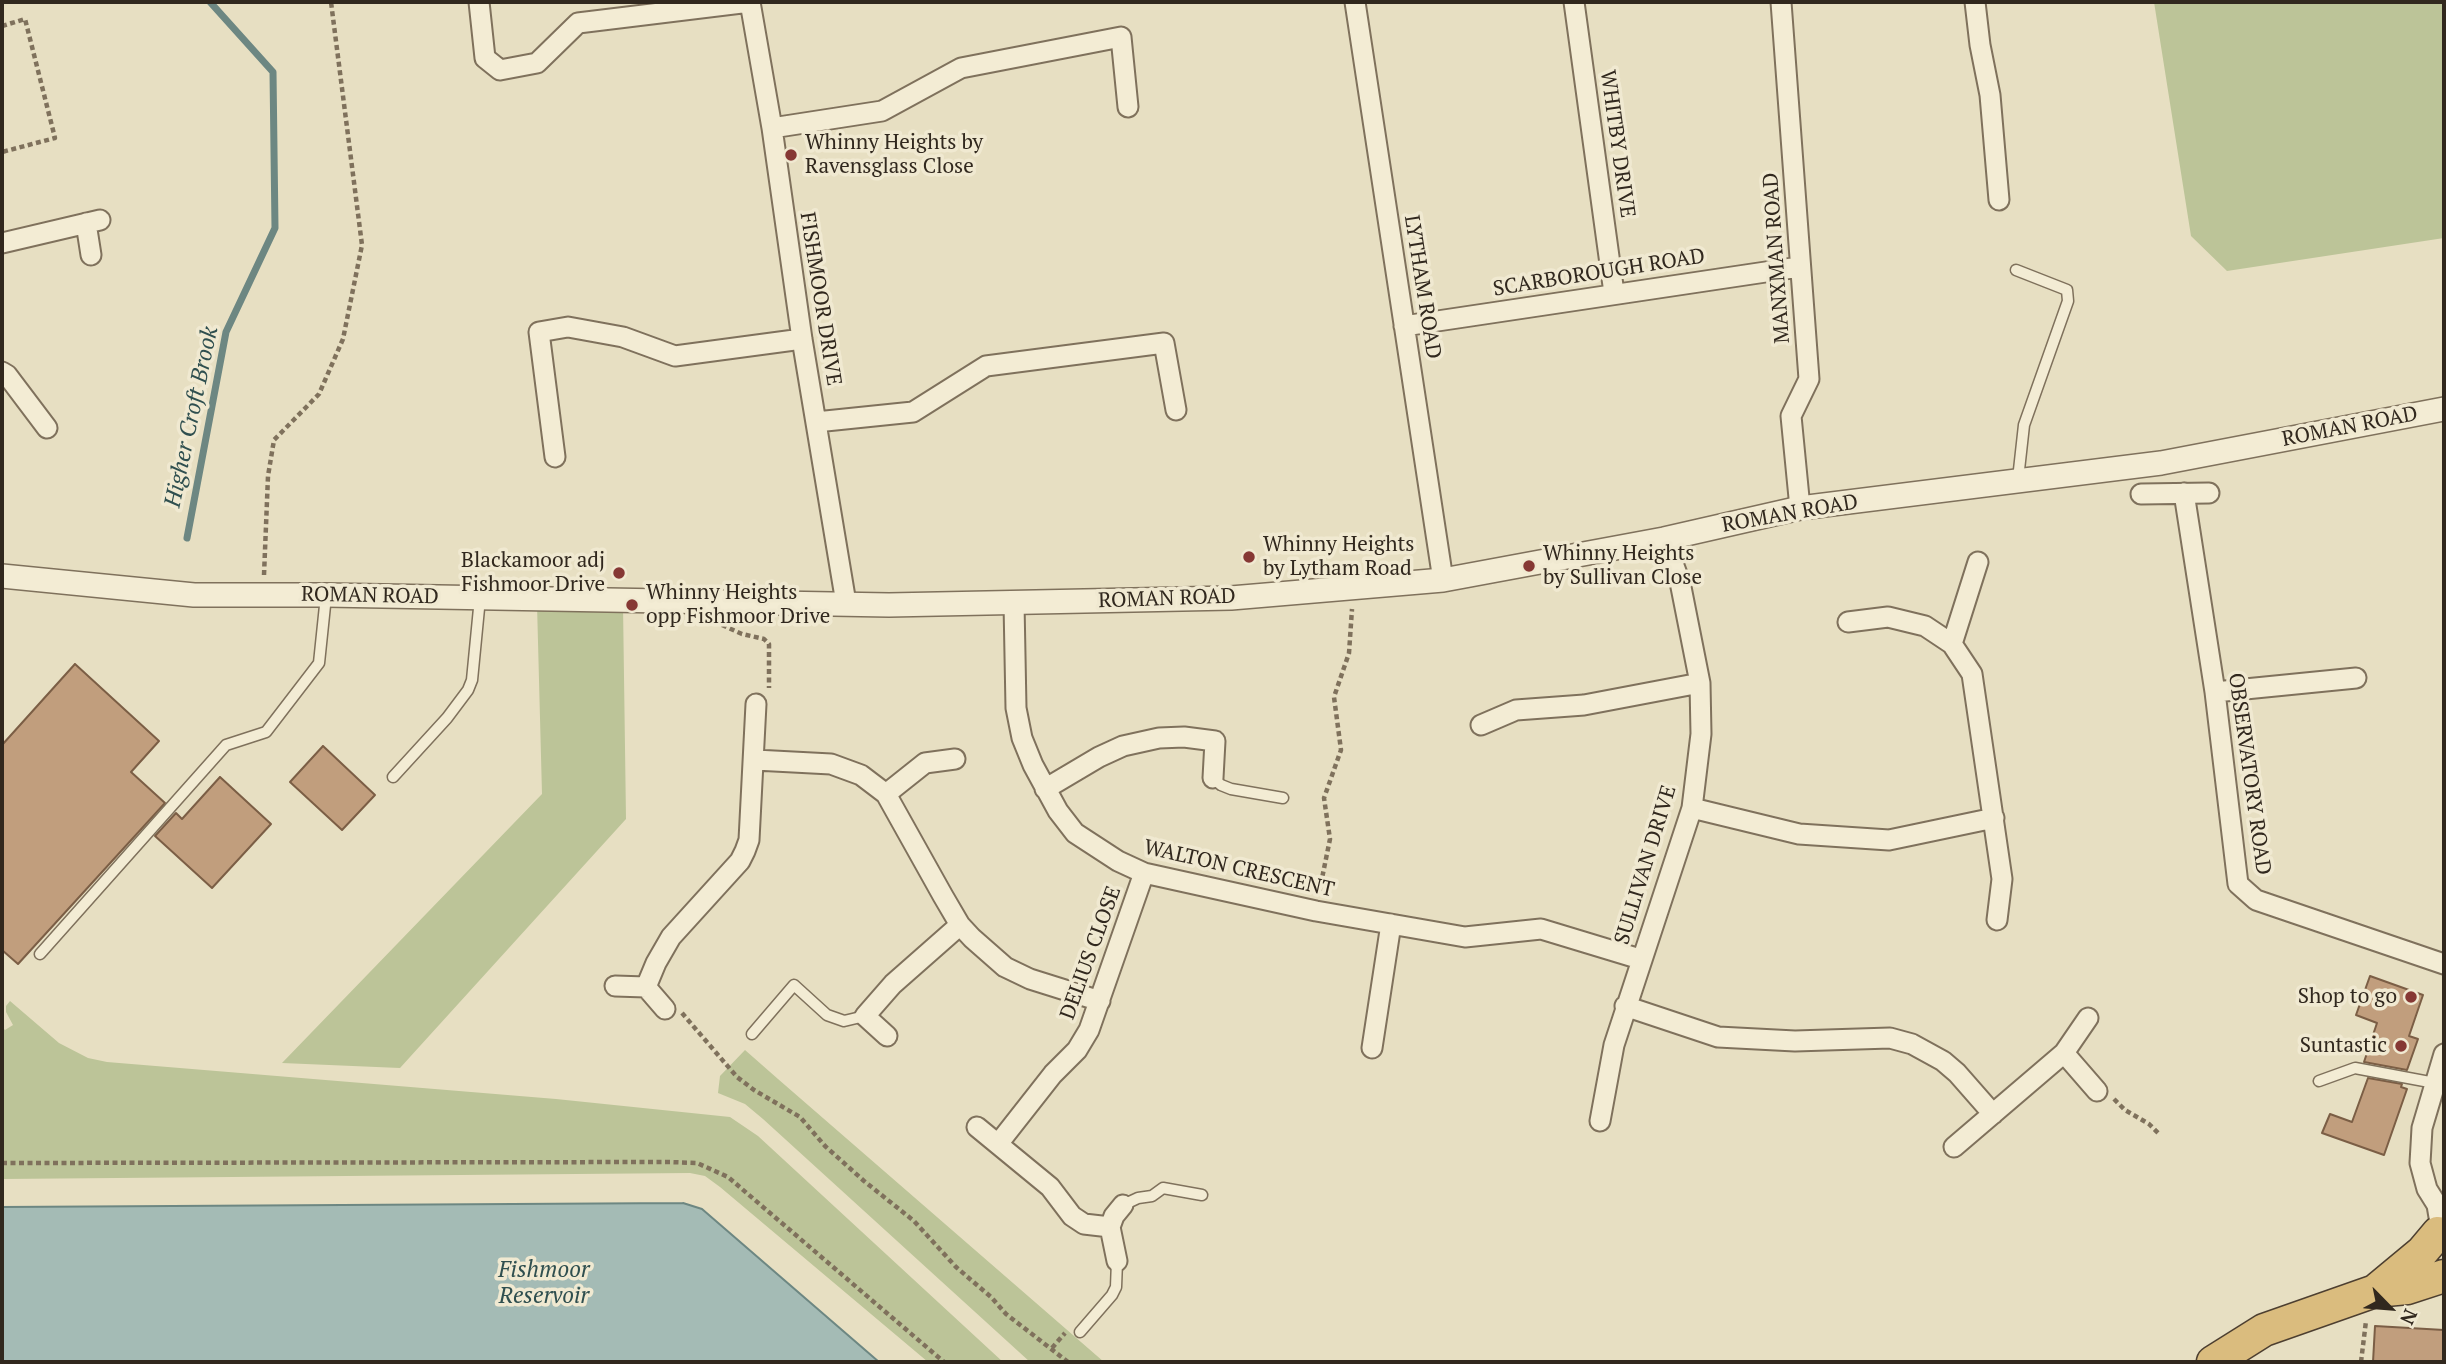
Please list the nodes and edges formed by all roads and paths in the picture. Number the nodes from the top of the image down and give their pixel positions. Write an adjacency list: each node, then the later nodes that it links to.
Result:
1 (331, 2): 36 (path)
2 (479, 2): 3 (street)
3 (750, 2): 10 (street, FISHMOOR DRIVE)
4 (1355, 2): 18 (street, LYTHAM ROAD)
5 (1574, 2): 17 (street, WHITBY DRIVE)
6 (1781, 2): 15 (street, MANXMAN ROAD)
7 (1975, 2): 12 (street)
8 (2, 26): 11 (path)
9 (1128, 107): 10 (street)
10 (772, 128): 19 (street, FISHMOOR DRIVE)
11 (2, 152)
12 (1998, 200)
13 (2, 243): 14 (street)
14 (91, 255)
15 (1800, 267): 17 (street, SCARBOROUGH ROAD); 30 (street, MANXMAN ROAD)
16 (2016, 270): 26 (lane)
17 (1614, 293): 18 (street, SCARBOROUGH ROAD)
18 (1405, 326): 34 (street, LYTHAM ROAD)
19 (802, 339): 23 (street, FISHMOOR DRIVE); 25 (street)
20 (2, 372): 24 (street)
21 (2444, 409): 26 (street, ROMAN ROAD)
22 (1176, 410): 23 (street)
23 (816, 422): 40 (street, FISHMOOR DRIVE)
24 (47, 428)
25 (555, 457)
26 (2018, 481): 30 (street, ROMAN ROAD)
27 (2210, 493): 29 (street)
28 (2141, 494): 29 (street)
29 (2184, 494): 46 (street, OBSERVATORY ROAD)
30 (1800, 508): 31 (street, ROMAN ROAD)
31 (1664, 538): 34 (street, ROMAN ROAD); 45 (street, SULLIVAN DRIVE)
32 (1978, 562): 43 (street)
33 (2, 576): 36 (street, ROMAN ROAD)
34 (1443, 580): 35 (street, ROMAN ROAD)
35 (1354, 587): 41 (street, ROMAN ROAD); 59 (path)
36 (263, 595): 37 (street, ROMAN ROAD)
37 (326, 595): 38 (street, ROMAN ROAD); 63 (lane)
38 (480, 597): 39 (street, ROMAN ROAD); 51 (lane)
39 (691, 601): 40 (street, ROMAN ROAD); 47 (path)
40 (846, 603): 41 (street, ROMAN ROAD)
41 (1014, 603): 53 (street, WALTON CRESCENT)
42 (1847, 622): 43 (street)
43 (1952, 644): 57 (street)
44 (2356, 678): 46 (street)
45 (1700, 683): 48 (street); 56 (street, SULLIVAN DRIVE)
46 (2215, 692): 65 (street, OBSERVATORY ROAD)
47 (756, 704): 50 (street)
48 (1481, 725)
49 (954, 759): 54 (street)
50 (755, 760): 54 (street); 67 (street)
51 (393, 777)
52 (1213, 778): 53 (street); 55 (lane)
53 (1045, 789): 58 (street, WALTON CRESCENT)
54 (886, 794): 61 (street)
55 (1283, 798)
56 (1692, 808): 57 (street); 64 (street, SULLIVAN DRIVE)
57 (1994, 818): 60 (street)
58 (1144, 873): 59 (street, WALTON CRESCENT); 68 (street, DELIUS CLOSE)
59 (1316, 911): 62 (street, WALTON CRESCENT)
60 (1997, 920)
61 (960, 925): 68 (street); 71 (street)
62 (1391, 925): 64 (street, WALTON CRESCENT); 75 (street)
63 (40, 954)
64 (1640, 959): 69 (street, SULLIVAN DRIVE)
65 (2444, 964)
66 (615, 986): 67 (street)
67 (646, 987): 70 (street)
68 (1100, 1001): 85 (street, DELIUS CLOSE)
69 (1625, 1006): 81 (street); 82 (street, SULLIVAN DRIVE)
70 (664, 1009): 98 (path)
71 (865, 1016): 73 (lane); 74 (street)
72 (2088, 1018): 76 (street)
73 (752, 1034)
74 (887, 1035)
75 (1372, 1048)
76 (2064, 1053): 80 (street); 81 (street)
77 (2444, 1054): 79 (street)
78 (2319, 1081): 79 (lane)
79 (2435, 1083): 88 (street)
80 (2097, 1091): 84 (path)
81 (1993, 1114): 86 (street)
82 (1600, 1121)
83 (977, 1127): 85 (street)
84 (2160, 1135)
85 (998, 1144): 92 (street)
86 (1954, 1147)
87 (2, 1163): 99 (path)
88 (2422, 1170): 89 (street); 93 (street)
89 (2444, 1186)
90 (1202, 1195): 91 (lane)
91 (1123, 1205): 92 (street)
92 (1110, 1227): 94 (street)
93 (2442, 1232): 96 (highway)
94 (1117, 1261): 97 (lane)
95 (2444, 1276): 96 (highway)
96 (2372, 1292): 102 (highway); 103 (path)
97 (1080, 1332)
98 (1058, 1353): 100 (path); 101 (path)
99 (944, 1362)
100 (1057, 1362)
101 (1068, 1362)
102 (2213, 1362)
103 (2361, 1362)

